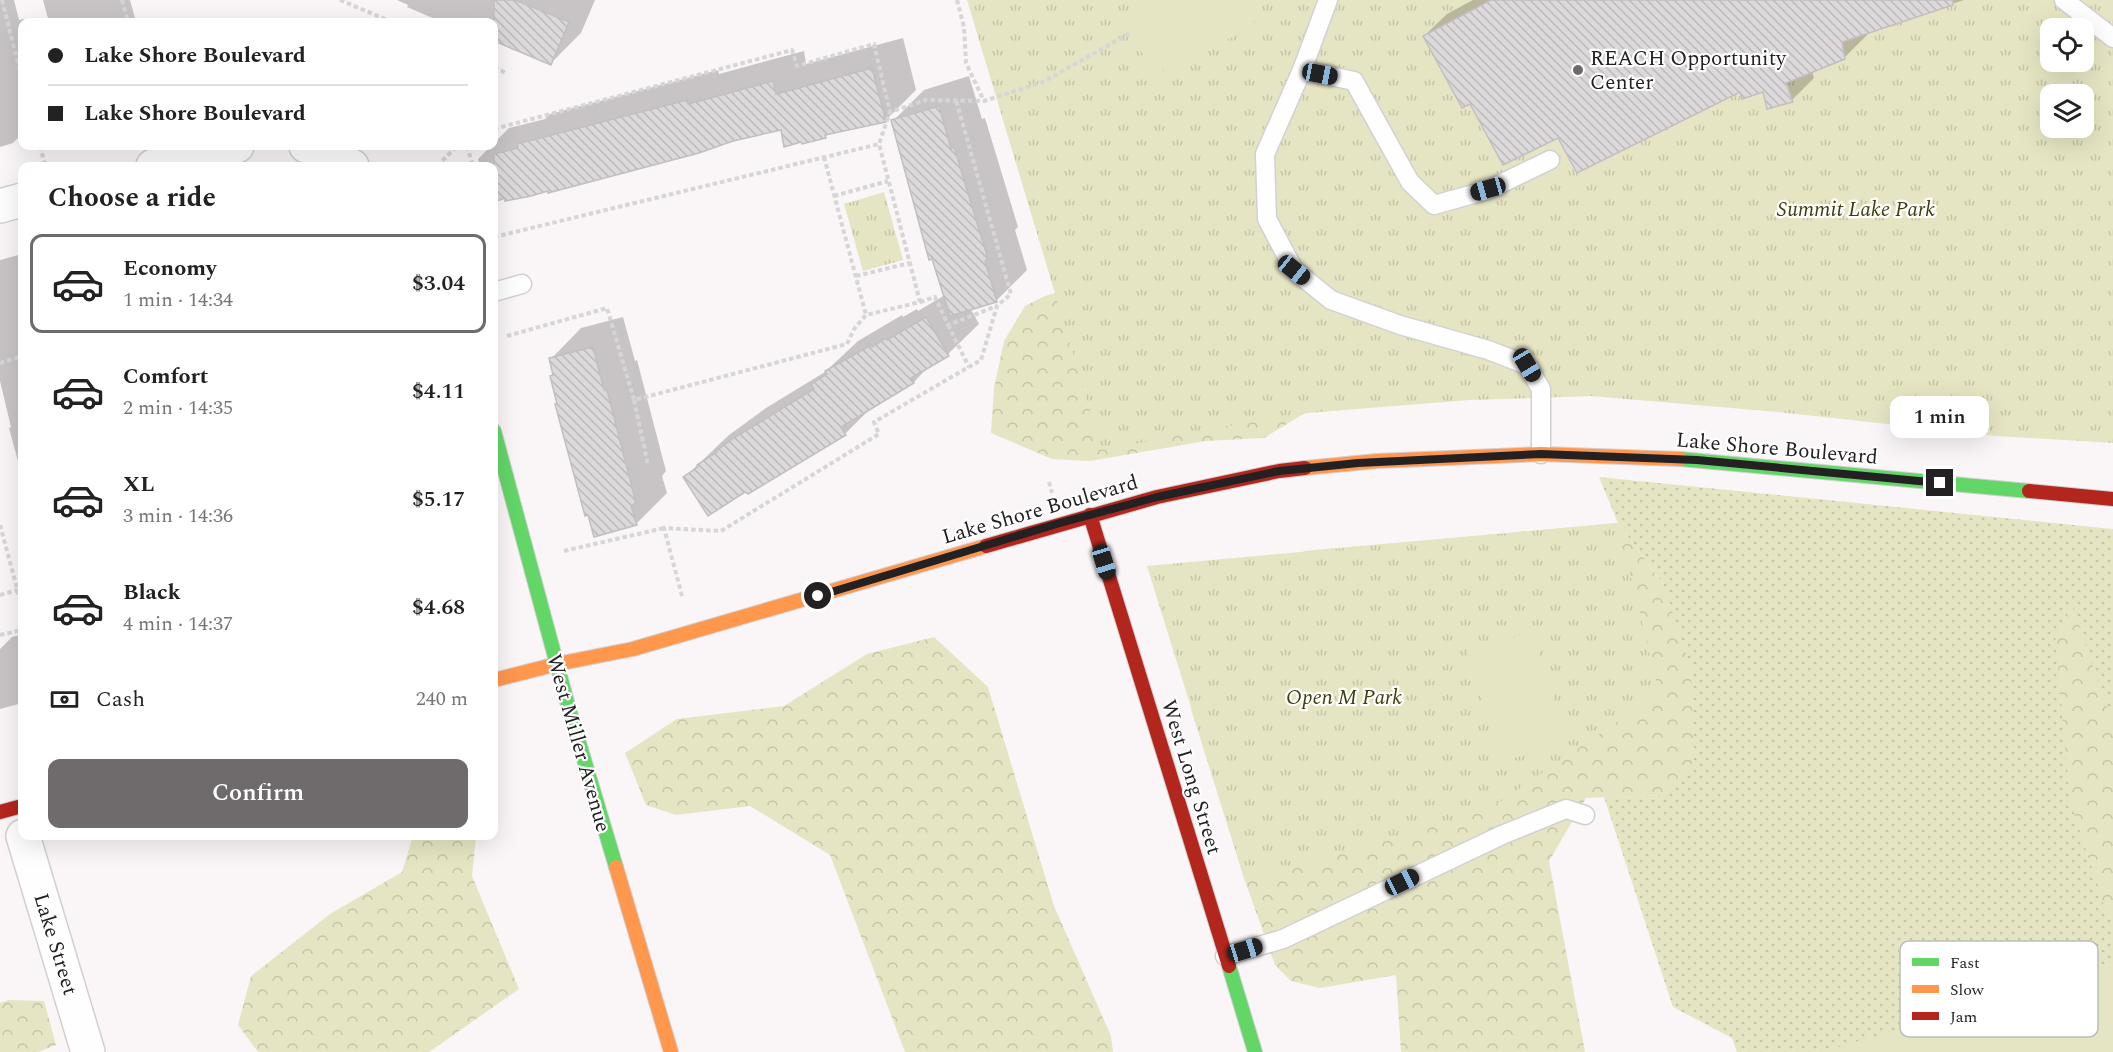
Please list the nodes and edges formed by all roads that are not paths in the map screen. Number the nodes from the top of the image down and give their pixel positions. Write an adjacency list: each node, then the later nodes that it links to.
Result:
1 (1328, 0): 4 (lane)
2 (2064, 0): 3 (lane)
3 (2113, 38)
4 (1302, 70): 7 (lane); 15 (lane)
5 (322, 150): 9 (street)
6 (226, 154): 8 (street)
7 (1550, 160)
8 (177, 162)
9 (344, 162)
10 (18, 201): 11 (street)
11 (0, 206)
12 (522, 284): 13 (lane)
13 (498, 291)
14 (498, 446): 18 (main road, West Miller Avenue)
15 (1541, 454): 16 (main road, Lake Shore Boulevard); 17 (main road, Lake Shore Boulevard)
16 (2113, 499)
17 (1090, 515): 18 (main road, Lake Shore Boulevard); 22 (main road, West Long Street)
18 (557, 664): 19 (main road, Lake Shore Boulevard); 24 (main road, West Miller Avenue)
19 (498, 679)
20 (1586, 815): 22 (lane)
21 (23, 840): 23 (street, Lake Street)
22 (1225, 956): 25 (main road, West Long Street)
23 (88, 1052)
24 (671, 1052)
25 (1255, 1052)

